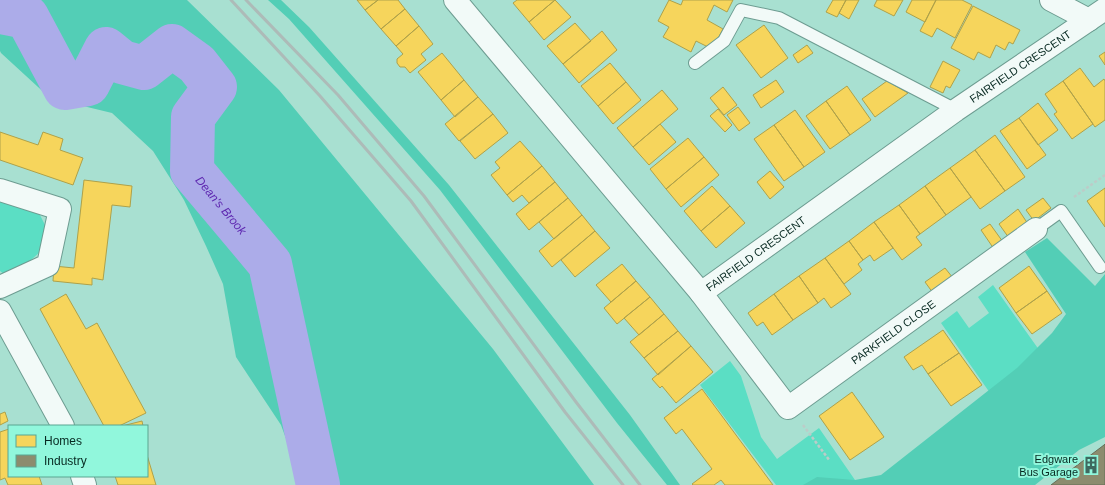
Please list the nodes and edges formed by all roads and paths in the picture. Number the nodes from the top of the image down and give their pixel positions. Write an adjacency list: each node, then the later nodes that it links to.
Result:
1 (455, 0): 10 (street, FAIRFIELD CRESCENT)
2 (1051, 0): 3 (street)
3 (1097, 15): 5 (street, FAIRFIELD CRESCENT)
4 (694, 63): 5 (lane)
5 (956, 110): 10 (street, FAIRFIELD CRESCENT)
6 (0, 190): 9 (street)
7 (1036, 229): 8 (lane, PARKFIELD CLOSE); 12 (street, PARKFIELD CLOSE)
8 (1100, 267)
9 (0, 287)
10 (701, 293): 12 (street)
11 (0, 311): 13 (street)
12 (788, 408): 14 (path)
13 (62, 425)
14 (830, 461)

